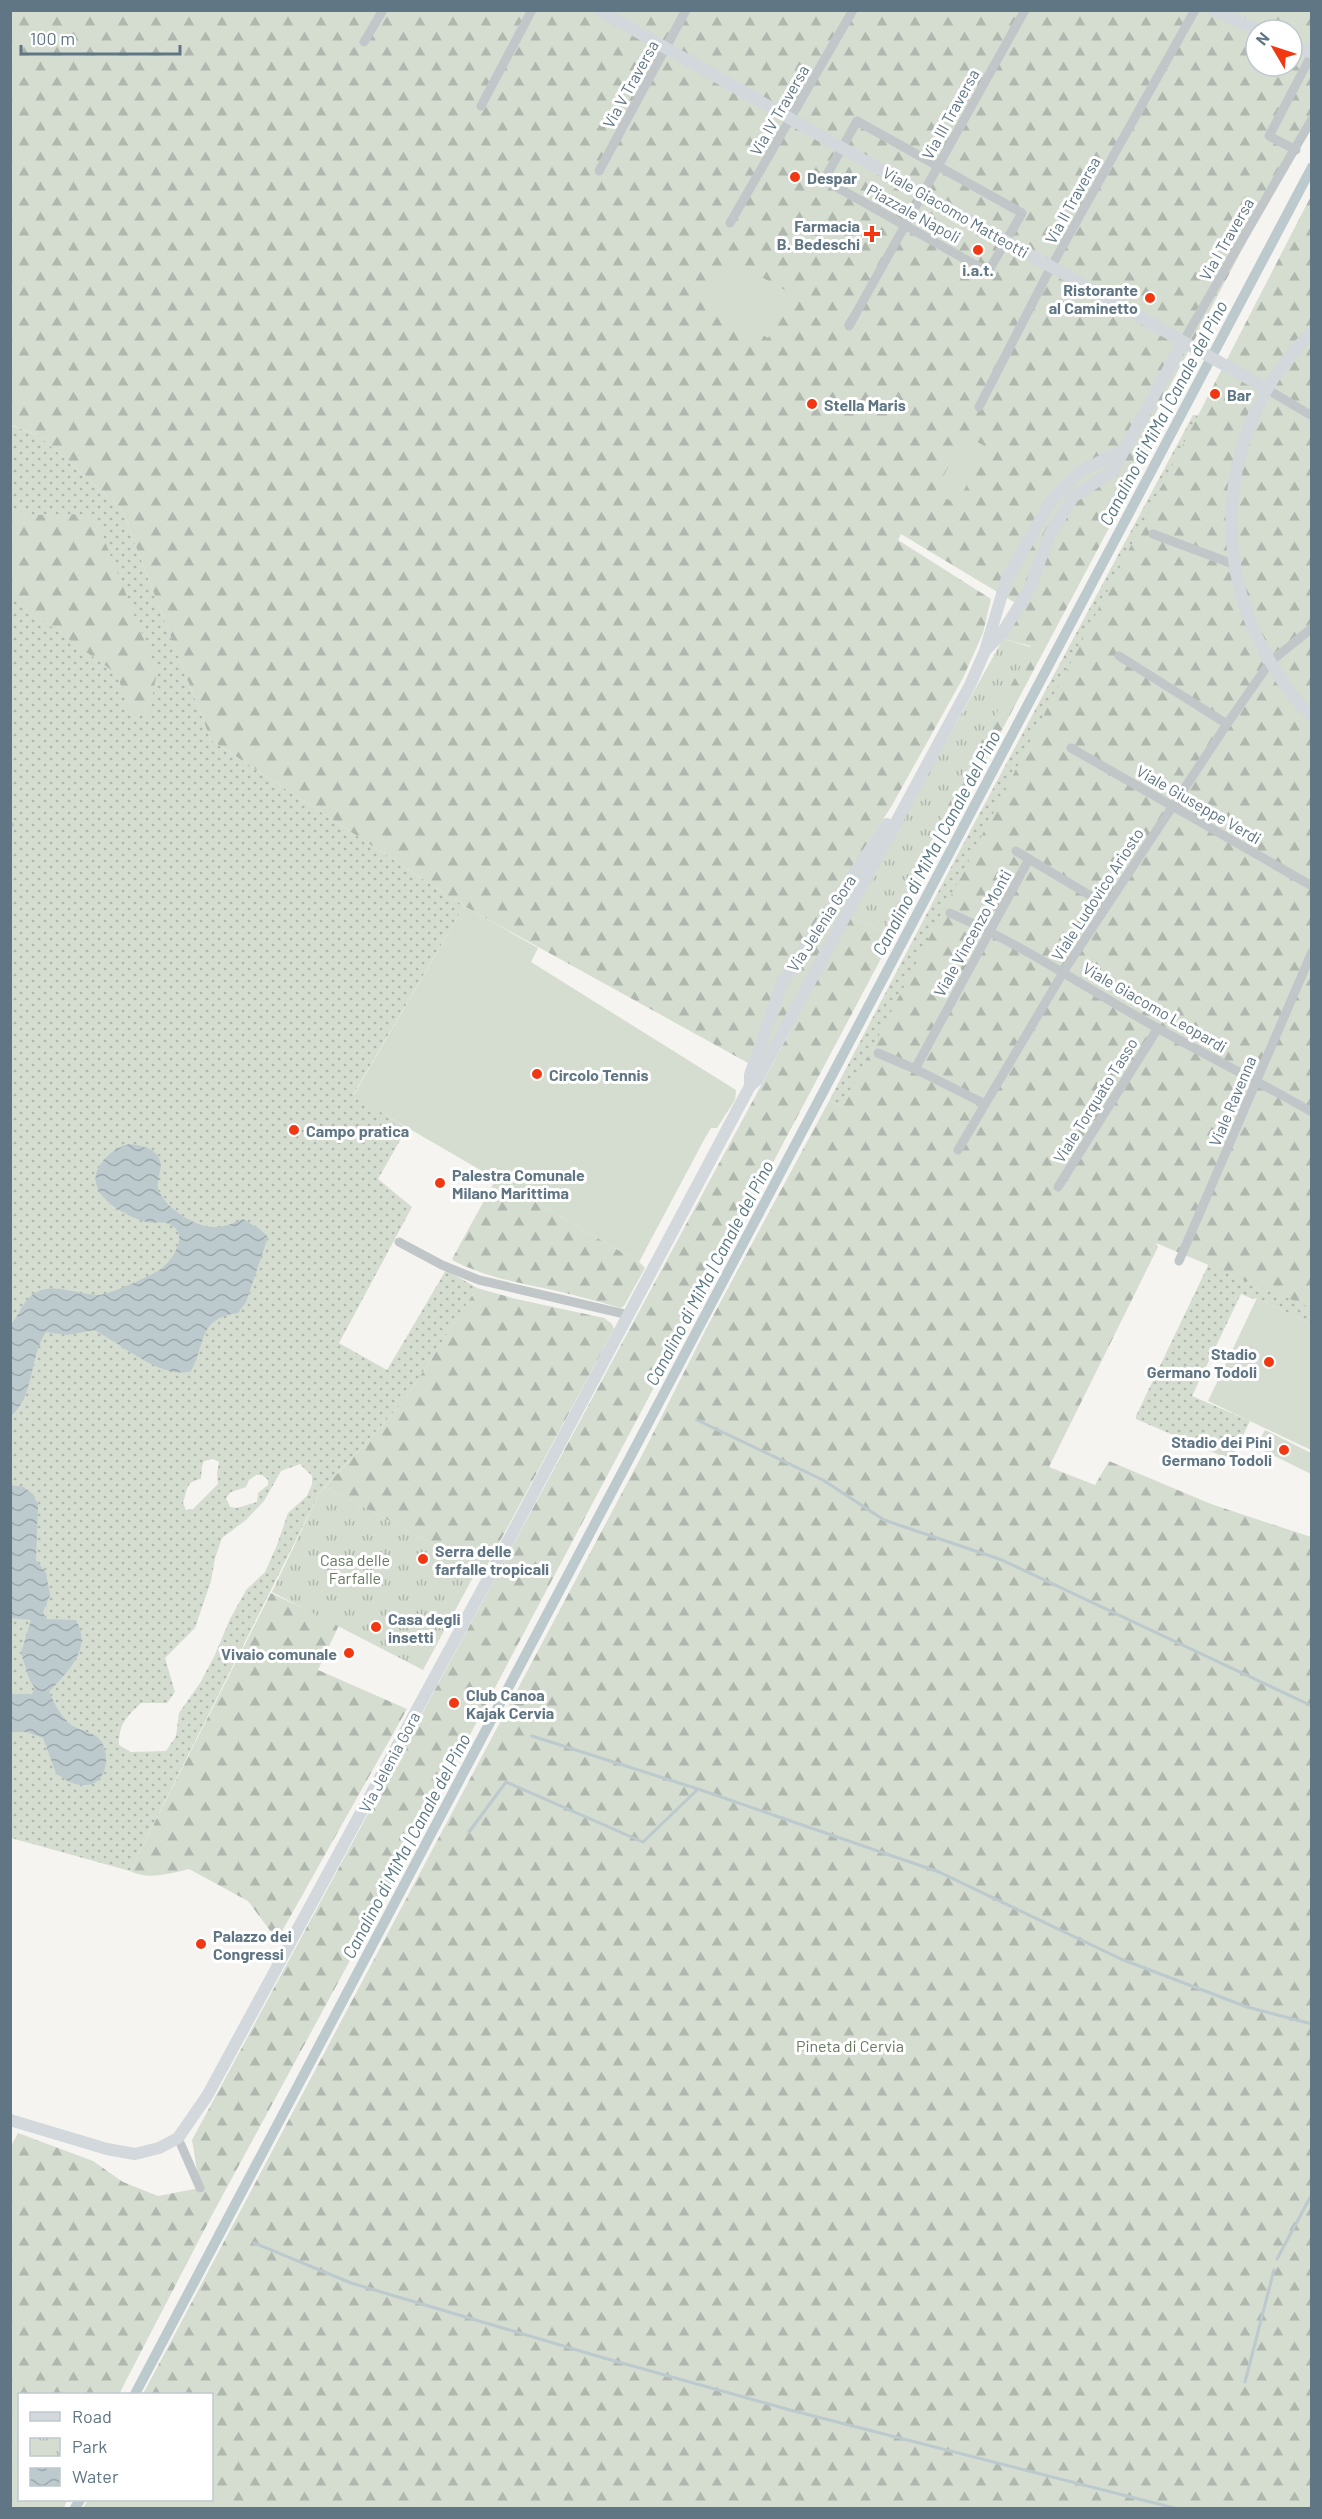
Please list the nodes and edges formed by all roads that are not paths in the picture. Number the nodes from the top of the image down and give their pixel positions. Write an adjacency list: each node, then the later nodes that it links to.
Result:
1 (383, 10): 10 (street)
2 (532, 10): 13 (street)
3 (599, 10): 11 (street, Viale Giacomo Matteotti)
4 (686, 10): 11 (street, Via V Traversa)
5 (853, 10): 14 (street, Via IV Traversa)
6 (1025, 10): 18 (street, Via III Traversa)
7 (1195, 10): 24 (street, Via II Traversa)
8 (1214, 10): 9 (street)
9 (1244, 24)
10 (364, 42)
11 (666, 48): 14 (street, Viale Giacomo Matteotti); 19 (street, Via V Traversa)
12 (1311, 54): 17 (street)
13 (481, 106)
14 (791, 118): 16 (street, Viale Giacomo Matteotti); 21 (street, Via IV Traversa)
15 (1311, 119): 17 (street, Via I Traversa)
16 (842, 148): 18 (street, Piazzale Napoli); 20 (street, Viale Giacomo Matteotti); 22 (street, Piazzale Napoli)
17 (1296, 150): 27 (street, Via I Traversa)
18 (939, 166): 20 (street, Via III Traversa); 23 (street, Piazzale Napoli)
19 (599, 171)
20 (924, 193): 22 (street, Via III Traversa); 23 (street, Viale Giacomo Matteotti)
21 (730, 223)
22 (906, 226): 23 (street, Piazzale Napoli); 25 (street, Via III Traversa)
23 (1006, 240): 24 (street, Viale Giacomo Matteotti)
24 (1051, 267): 27 (street, Viale Giacomo Matteotti); 29 (street, Via II Traversa)
25 (849, 326)
26 (1311, 332): 28 (street)
27 (1183, 342): 28 (street, Viale Giacomo Matteotti); 31 (street, Via Jelenia Gora)
28 (1265, 388): 30 (street, Viale Giacomo Matteotti); 33 (street)
29 (979, 407)
30 (1311, 416)
31 (1124, 450): 35 (street, Via Jelenia Gora); 35 (street, Via Jelenia Gora)
32 (1153, 534): 33 (street)
33 (1233, 564): 37 (street)
34 (1311, 628): 37 (street, Viale Ludovico Ariosto)
35 (985, 651): 41 (street, Via Jelenia Gora)
36 (1119, 656): 39 (street)
37 (1270, 662): 38 (street); 39 (street, Viale Ludovico Ariosto)
38 (1311, 715)
39 (1227, 724): 42 (street, Viale Ludovico Ariosto)
40 (1071, 748): 42 (street, Viale Giuseppe Verdi)
41 (921, 774): 55 (street, Via Jelenia Gora); 55 (street, Via Jelenia Gora)
42 (1173, 806): 45 (street, Viale Giuseppe Verdi); 46 (street, Viale Ludovico Ariosto)
43 (1016, 851): 44 (street)
44 (1029, 859): 46 (street, Viale Vincenzo Monti); 48 (street, Viale Vincenzo Monti)
45 (1311, 886)
46 (1106, 905): 50 (street, Viale Ludovico Ariosto)
47 (950, 913): 48 (street, Viale Giacomo Leopardi)
48 (990, 930): 50 (street, Viale Giacomo Leopardi); 53 (street, Viale Vincenzo Monti)
49 (1311, 952): 54 (street, Viale Ravenna)
50 (1064, 972): 51 (street, Viale Giacomo Leopardi); 56 (street, Viale Ludovico Ariosto)
51 (1158, 1028): 54 (street, Viale Giacomo Leopardi); 59 (street, Viale Torquato Tasso)
52 (878, 1053): 53 (street)
53 (915, 1069): 56 (street)
54 (1257, 1080): 57 (street, Viale Giacomo Leopardi); 61 (street, Viale Ravenna)
55 (750, 1086): 62 (street, Via Jelenia Gora)
56 (985, 1104): 58 (street, Viale Ludovico Ariosto)
57 (1311, 1112)
58 (958, 1150)
59 (1058, 1187)
60 (399, 1242): 62 (street)
61 (1179, 1261)
62 (629, 1315): 64 (street, Via Jelenia Gora)
63 (10, 2120): 64 (street)
64 (178, 2138): 65 (street)
65 (200, 2188)

